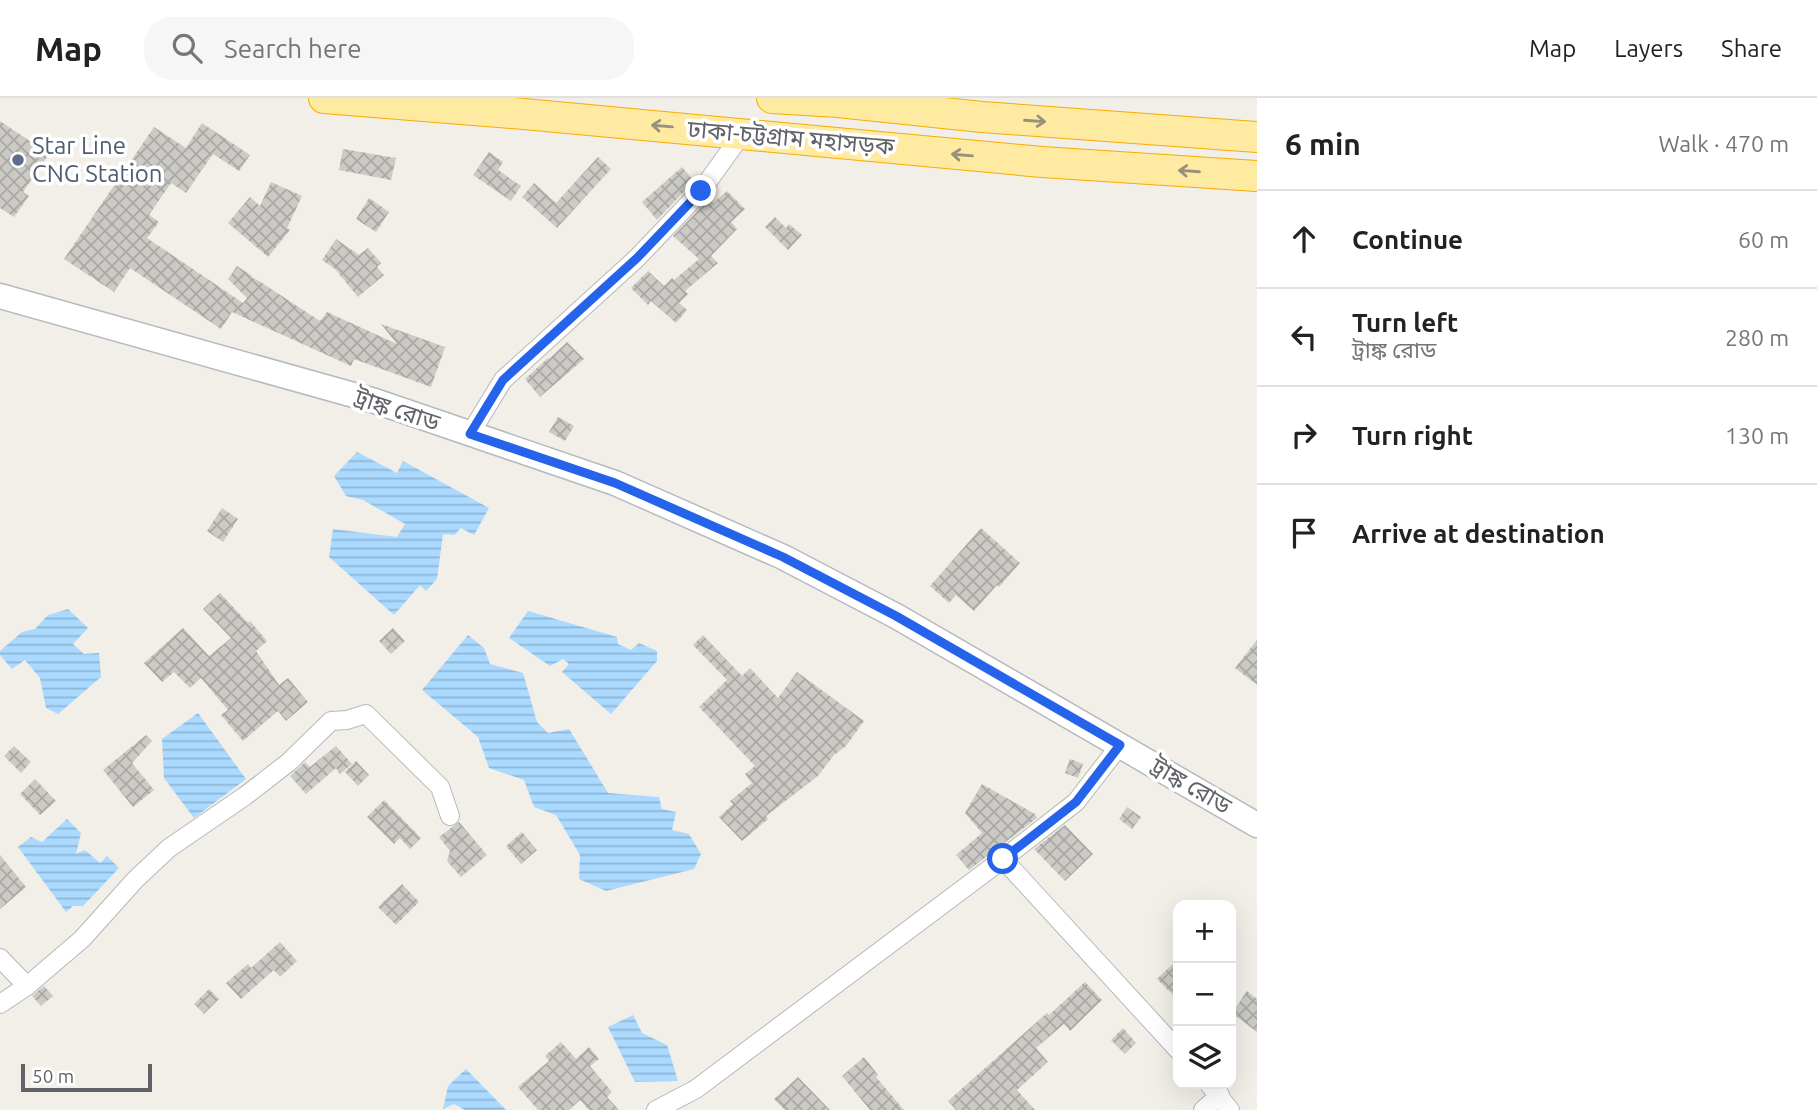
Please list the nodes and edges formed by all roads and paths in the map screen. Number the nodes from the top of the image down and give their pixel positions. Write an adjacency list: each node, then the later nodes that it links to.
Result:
1 (324, 98): 4 (highway, ঢাকা-চট্টগ্রাম মহাসড়ক, one-way to 1)
2 (772, 98): 3 (highway, ঢাকা-চট্টগ্রাম মহাসড়ক)
3 (839, 100): 5 (highway, ঢাকা-চট্টগ্রাম মহাসড়ক, one-way to 5)
4 (742, 134): 6 (highway, ঢাকা-চট্টগ্রাম মহাসড়ক, one-way to 4); 8 (street)
5 (1257, 137)
6 (1257, 176)
7 (0, 296): 8 (main road, ট্রাঙ্ক রোড)
8 (470, 434): 9 (main road, ট্রাঙ্ক রোড)
9 (1120, 745): 11 (main road, ট্রাঙ্ক রোড); 12 (street)
10 (450, 816): 14 (street)
11 (1257, 825)
12 (1003, 859): 16 (street); 18 (street)
13 (0, 958): 14 (street)
14 (27, 986): 15 (street)
15 (0, 1004)
16 (1173, 1045)
17 (1219, 1096): 19 (street)
18 (656, 1110)
19 (1203, 1110)

